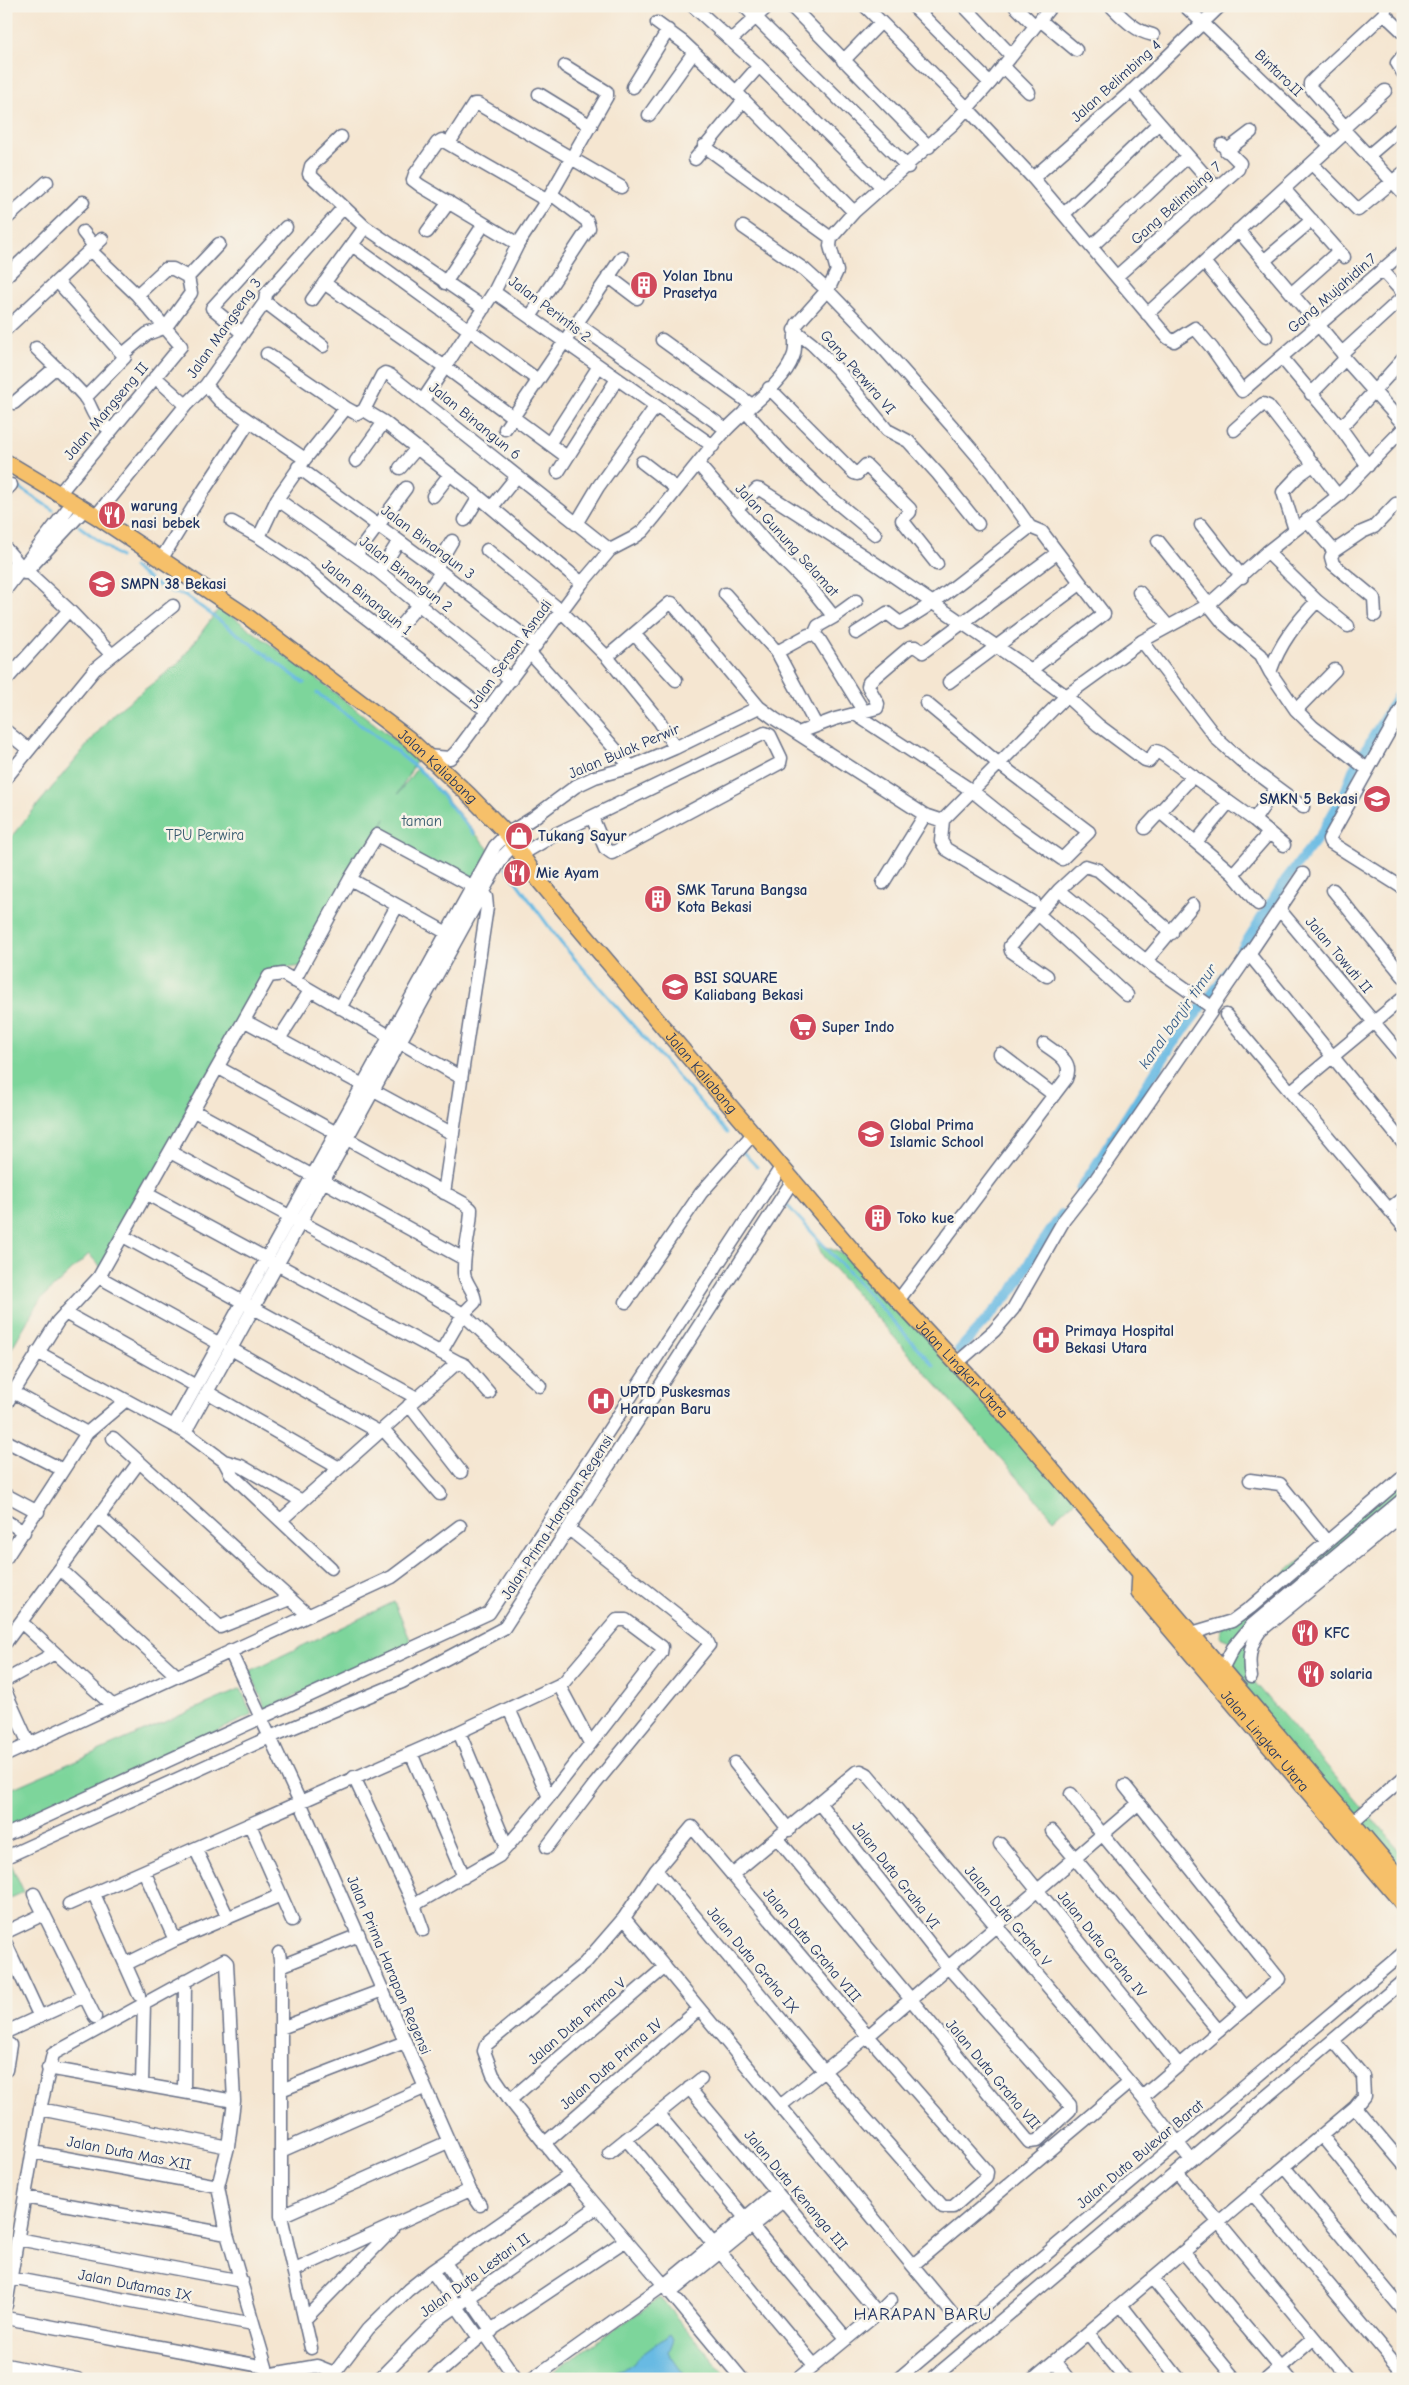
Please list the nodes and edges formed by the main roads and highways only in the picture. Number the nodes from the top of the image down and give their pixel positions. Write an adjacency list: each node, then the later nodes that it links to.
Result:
1 (6, 462): 2 (main road, Jalan Kaliabang)
2 (782, 1166): 3 (main road, Jalan Lingkar Utara)
3 (1140, 1573): 4 (main road, Jalan Lingkar Utara); 5 (main road, Jalan Lingkar Utara)
4 (1403, 1882)
5 (1403, 1904)

